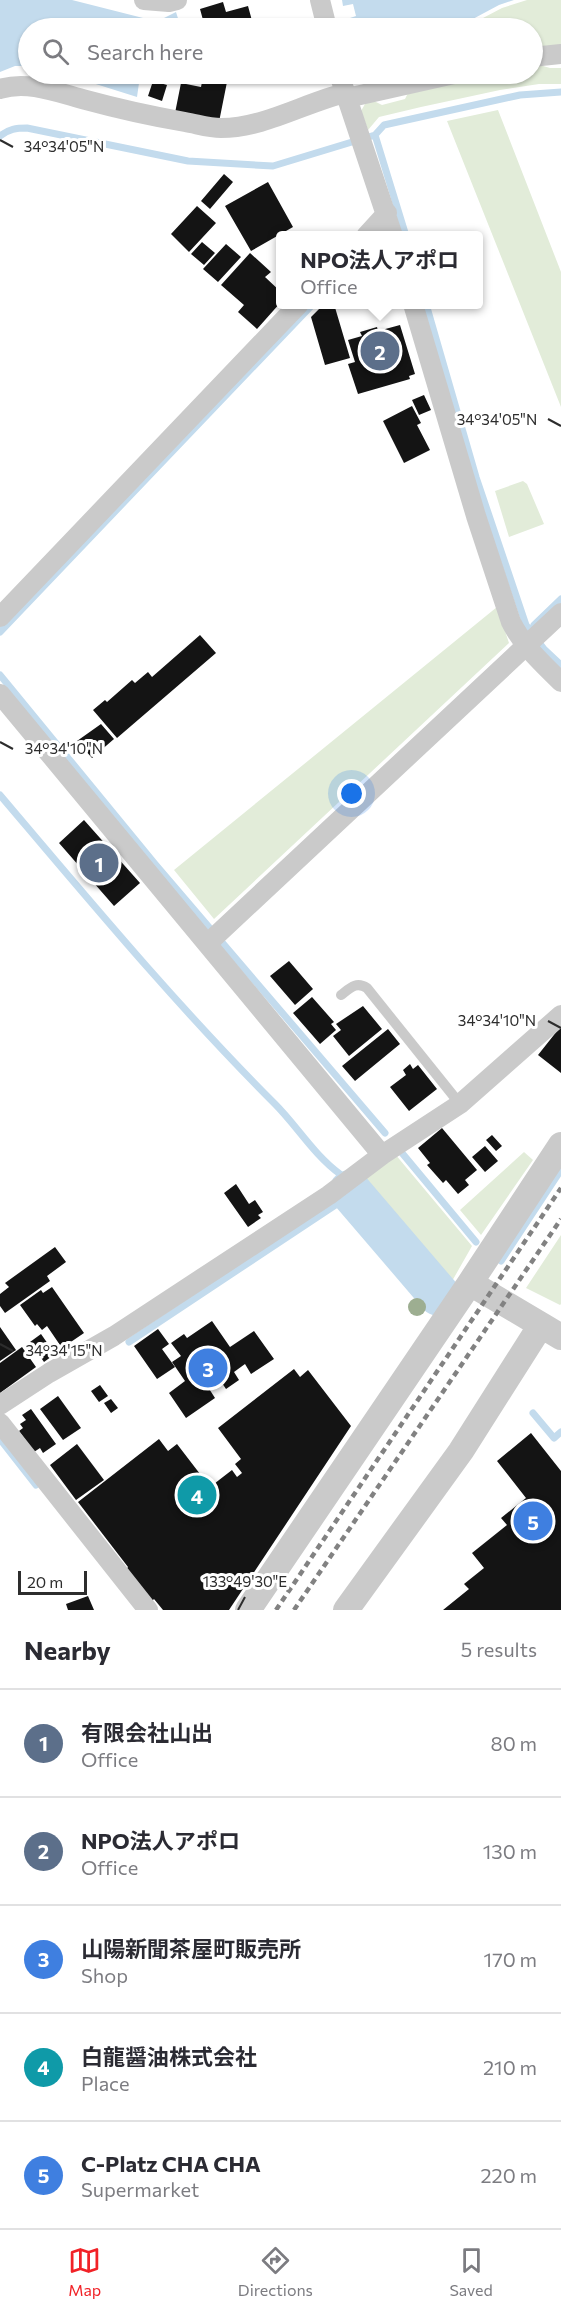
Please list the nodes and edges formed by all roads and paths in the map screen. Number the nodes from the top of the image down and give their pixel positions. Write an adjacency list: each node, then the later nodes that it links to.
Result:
1 (144, 0): 2 (street)
2 (177, 0)
3 (320, 0): 4 (street)
4 (324, 18)
5 (561, 54): 6 (street)
6 (543, 55)
7 (543, 57): 8 (street)
8 (561, 60)
9 (375, 84): 10 (street)
10 (343, 88): 11 (street); 12 (street)
11 (0, 89)
12 (387, 213): 13 (street); 14 (street)
13 (371, 231)
14 (392, 231)
15 (294, 309): 18 (street)
16 (414, 309): 19 (street)
17 (561, 613): 19 (street)
18 (0, 617)
19 (527, 640): 20 (street); 22 (street)
20 (561, 682)
21 (0, 694): 22 (street)
22 (213, 939): 27 (street)
23 (340, 995): 25 (lane)
24 (561, 1015): 25 (street)
25 (460, 1104): 27 (street)
26 (561, 1145): 28 (street)
27 (382, 1155): 30 (street)
28 (470, 1283): 29 (street); 33 (street)
29 (551, 1331): 34 (street)
30 (0, 1405)
31 (0, 1423): 32 (street)
32 (148, 1610)
33 (248, 1610)
34 (346, 1610)

